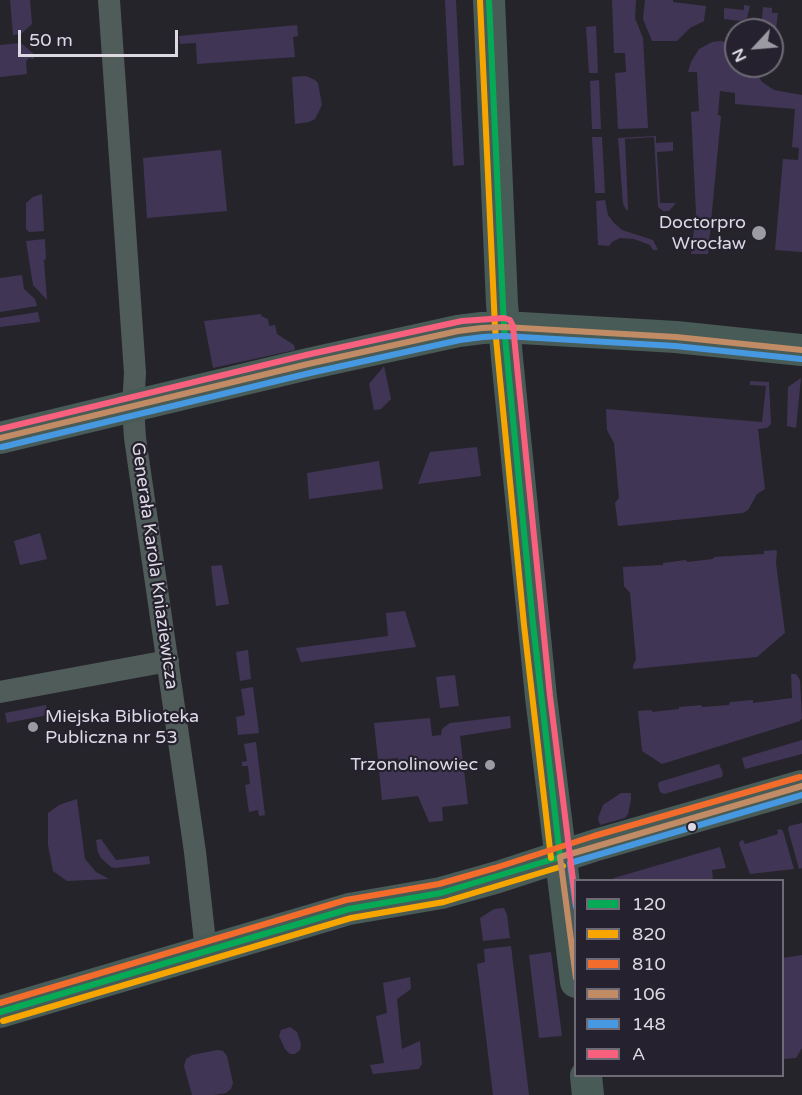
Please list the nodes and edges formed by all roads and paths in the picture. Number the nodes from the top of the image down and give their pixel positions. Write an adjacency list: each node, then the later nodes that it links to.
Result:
1 (109, 0): 5 (street, Generała Karola Kniaziewicza)
2 (489, 0): 3 (street)
3 (504, 327): 4 (street); 5 (street); 10 (street)
4 (802, 350)
5 (133, 407): 6 (street); 7 (street, Generała Karola Kniaziewicza)
6 (0, 438)
7 (168, 661): 8 (street); 11 (street, Generała Karola Kniaziewicza)
8 (0, 692)
9 (802, 786): 10 (street)
10 (560, 857): 11 (street); 12 (street)
11 (206, 951): 13 (street)
12 (574, 966)
13 (0, 1012)
14 (586, 1077): 15 (street)
15 (588, 1095)

